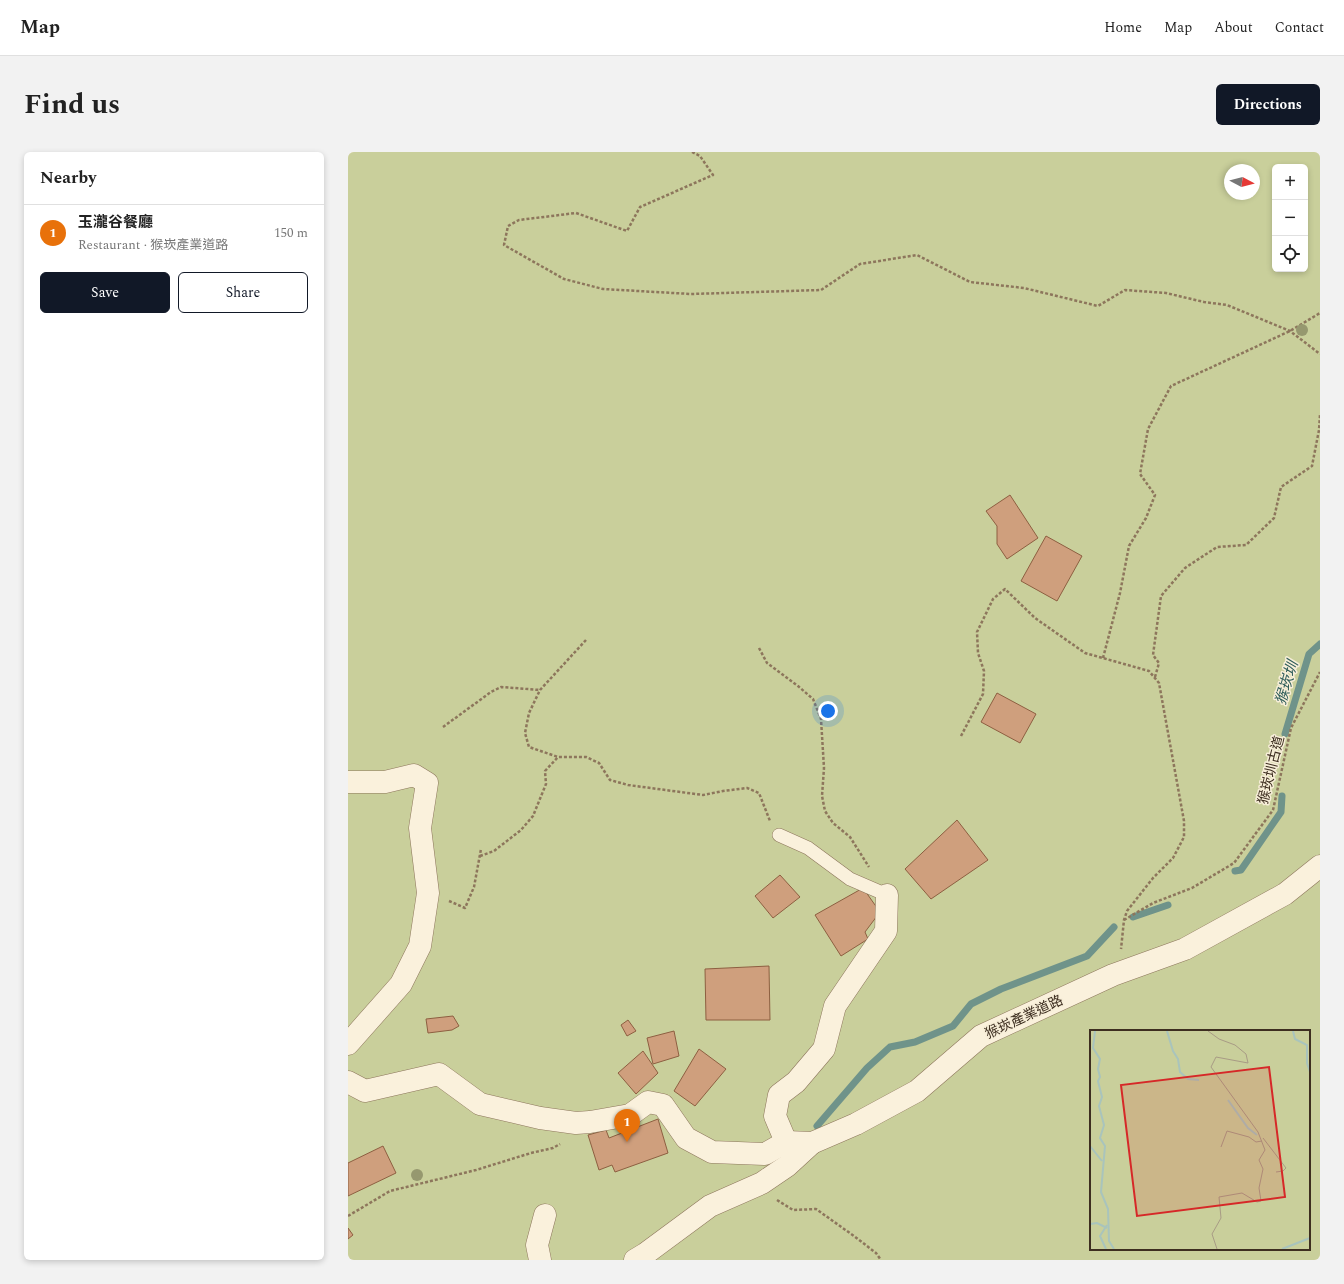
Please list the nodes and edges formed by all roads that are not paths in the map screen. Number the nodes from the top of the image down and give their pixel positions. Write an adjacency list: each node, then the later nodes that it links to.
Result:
1 (348, 782): 5 (street)
2 (779, 835): 4 (lane)
3 (1320, 866): 8 (street, 猴崁產業道路)
4 (887, 895): 7 (street)
5 (348, 1044)
6 (348, 1082): 7 (street)
7 (786, 1142): 8 (street, 猴崁產業道路)
8 (812, 1143): 11 (street)
9 (545, 1215): 10 (street)
10 (540, 1260)
11 (635, 1260)

